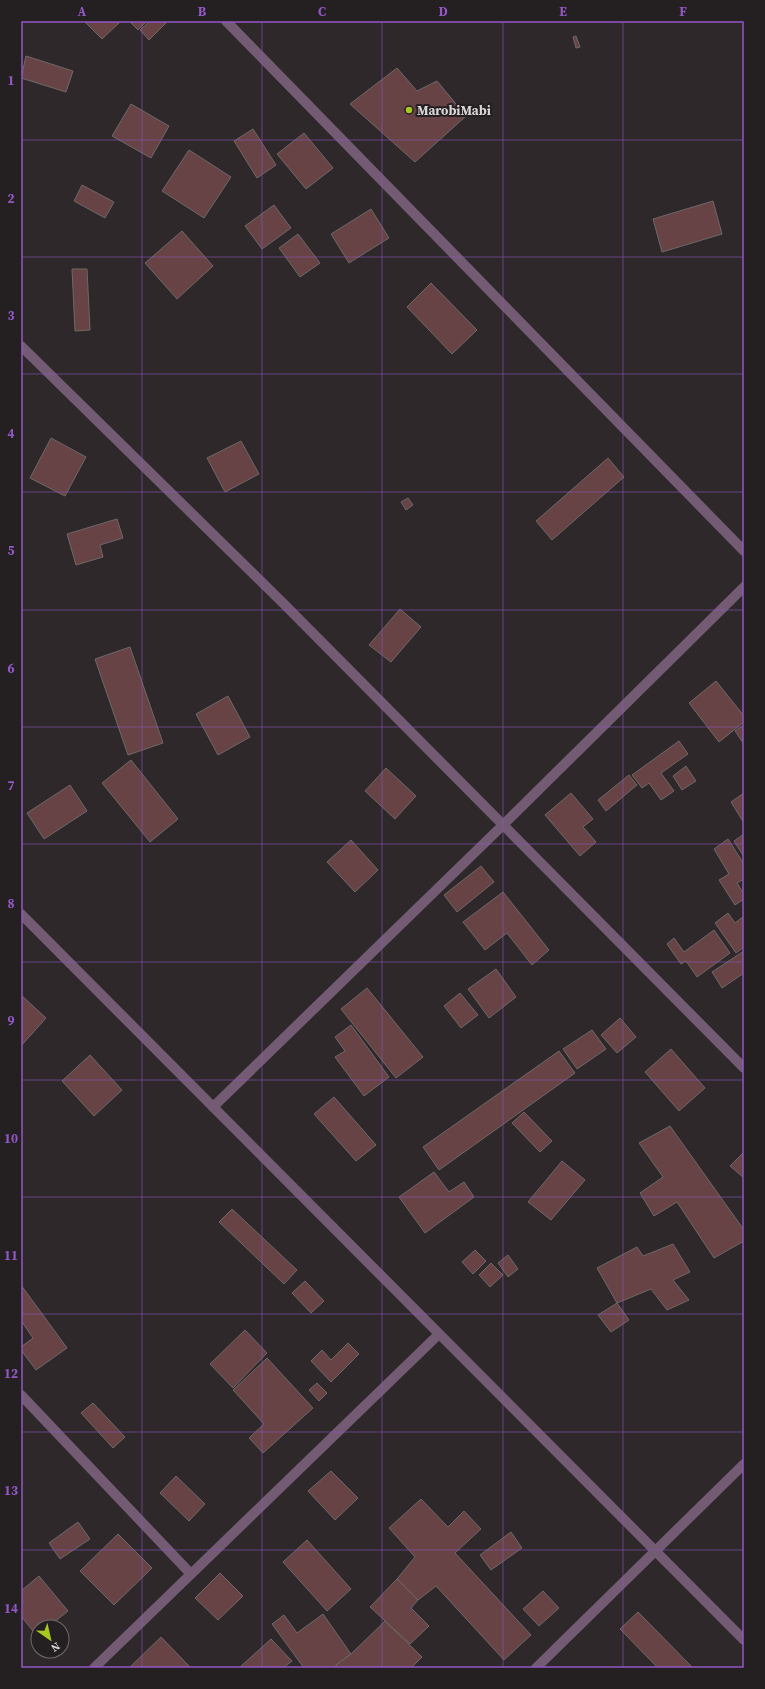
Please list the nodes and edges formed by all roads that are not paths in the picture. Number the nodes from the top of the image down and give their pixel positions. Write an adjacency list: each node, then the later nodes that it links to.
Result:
1 (226, 21): 3 (street)
2 (21, 346): 5 (street)
3 (744, 551)
4 (744, 587): 5 (street)
5 (504, 824): 7 (street); 8 (street)
6 (21, 914): 8 (street)
7 (744, 1068)
8 (213, 1107): 9 (street)
9 (439, 1334): 12 (street); 13 (street)
10 (21, 1396): 13 (street)
11 (744, 1464): 12 (street)
12 (654, 1551): 14 (street); 16 (street)
13 (190, 1573): 15 (street)
14 (744, 1640)
15 (94, 1668)
16 (536, 1668)

